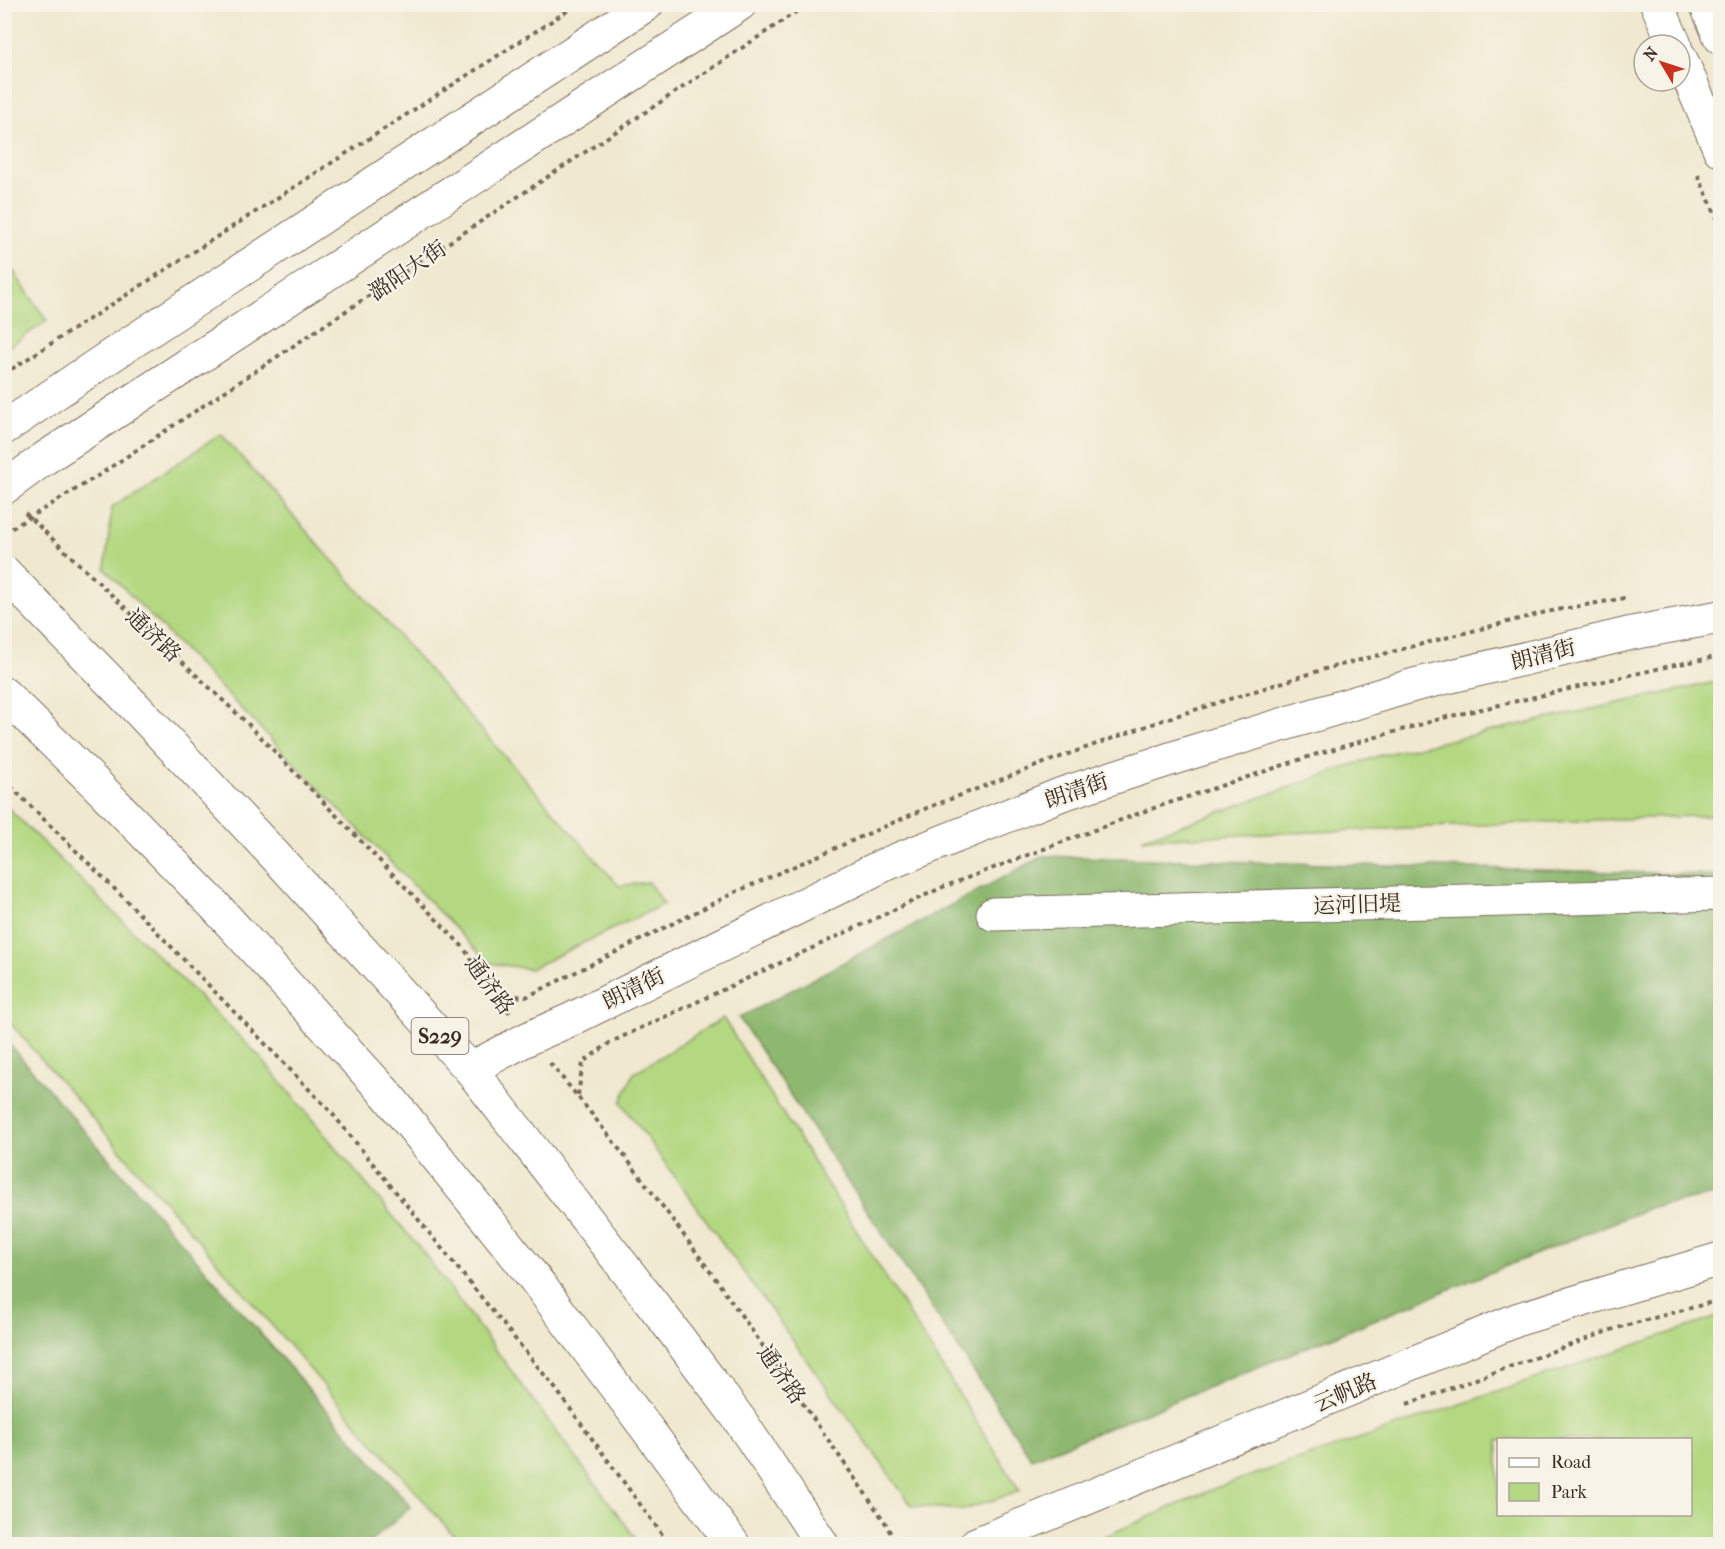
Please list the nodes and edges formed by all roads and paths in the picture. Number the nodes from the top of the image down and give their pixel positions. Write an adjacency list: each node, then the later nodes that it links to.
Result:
1 (578, 4): 11 (path)
2 (647, 4): 12 (main road)
3 (741, 4): 13 (main road, 潞阳大街)
4 (808, 4): 14 (path, 潞阳大街)
5 (1657, 4): 7 (main road)
6 (1706, 4): 8 (main road)
7 (1670, 33)
8 (1720, 37)
9 (1692, 85): 10 (main road)
10 (1720, 150)
11 (4, 374)
12 (4, 428)
13 (13, 499): 14 (path, 通济路)
14 (29, 517): 15 (path, 潞阳大街); 23 (path, 通济路)
15 (4, 533)
16 (4, 572): 24 (main road, S229)
17 (1720, 617): 23 (main road, 朗清街)
18 (1720, 656): 25 (path, 朗清街)
19 (4, 694): 30 (main road)
20 (4, 780): 29 (path)
21 (1720, 894): 22 (main road, 运河旧堤)
22 (993, 914)
23 (529, 1038): 24 (main road, 朗清街); 25 (path, 通济路)
24 (470, 1069): 31 (main road, S229)
25 (577, 1096): 32 (path, 通济路)
26 (1720, 1259): 33 (main road, 云帆路)
27 (1720, 1300): 28 (path, 云帆路)
28 (1403, 1405)
29 (669, 1545)
30 (733, 1545)
31 (822, 1545)
32 (896, 1545)
33 (976, 1545)

